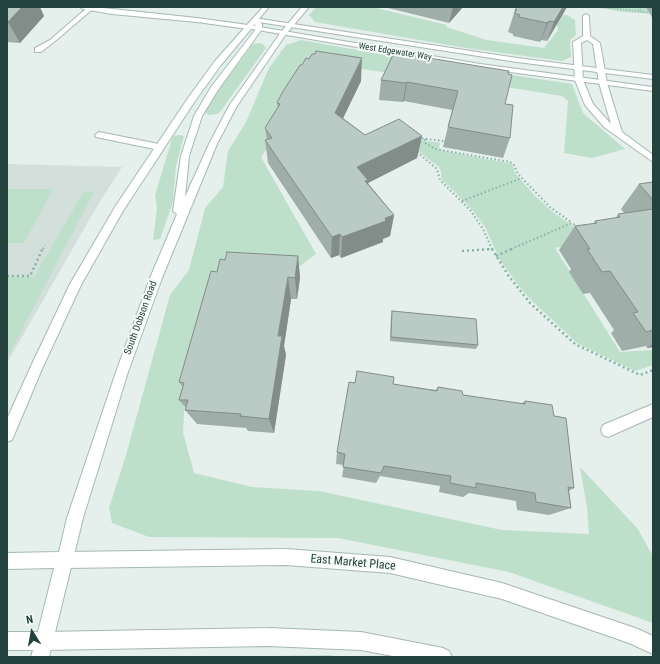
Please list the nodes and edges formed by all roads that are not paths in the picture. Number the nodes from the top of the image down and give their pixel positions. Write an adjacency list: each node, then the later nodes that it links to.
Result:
1 (88, 7): 4 (street, West Edgewater Way); 11 (street)
2 (266, 7): 7 (street)
3 (306, 7): 9 (street, South Dobson Road)
4 (137, 14): 5 (street, West Edgewater Way); 7 (street, West Edgewater Way)
5 (209, 14)
6 (586, 16): 10 (street)
7 (250, 22): 8 (street); 9 (street, West Edgewater Way); 20 (street)
8 (259, 29): 9 (street, West Edgewater Way); 22 (street)
9 (287, 29): 12 (street, West Edgewater Way); 15 (street, West Edgewater Way); 22 (street, South Dobson Road)
10 (587, 37): 12 (street); 13 (street)
11 (38, 50)
12 (577, 68): 13 (street, West Edgewater Way); 15 (street)
13 (602, 71): 14 (street, West Edgewater Way); 16 (street)
14 (653, 77)
15 (579, 80): 16 (street, West Edgewater Way); 18 (street)
16 (604, 83): 17 (street, West Edgewater Way); 18 (street)
17 (653, 89)
18 (618, 132): 21 (street)
19 (99, 136): 20 (street)
20 (159, 147): 25 (street)
21 (653, 159)
22 (174, 234): 26 (street, South Dobson Road)
23 (653, 410): 24 (street)
24 (608, 430)
25 (7, 435)
26 (65, 560): 27 (street, East Market Place); 29 (street, East Market Place); 30 (street, South Dobson Road)
27 (7, 561)
28 (7, 641): 30 (street)
29 (653, 645)
30 (42, 649): 31 (street)
31 (443, 657)

